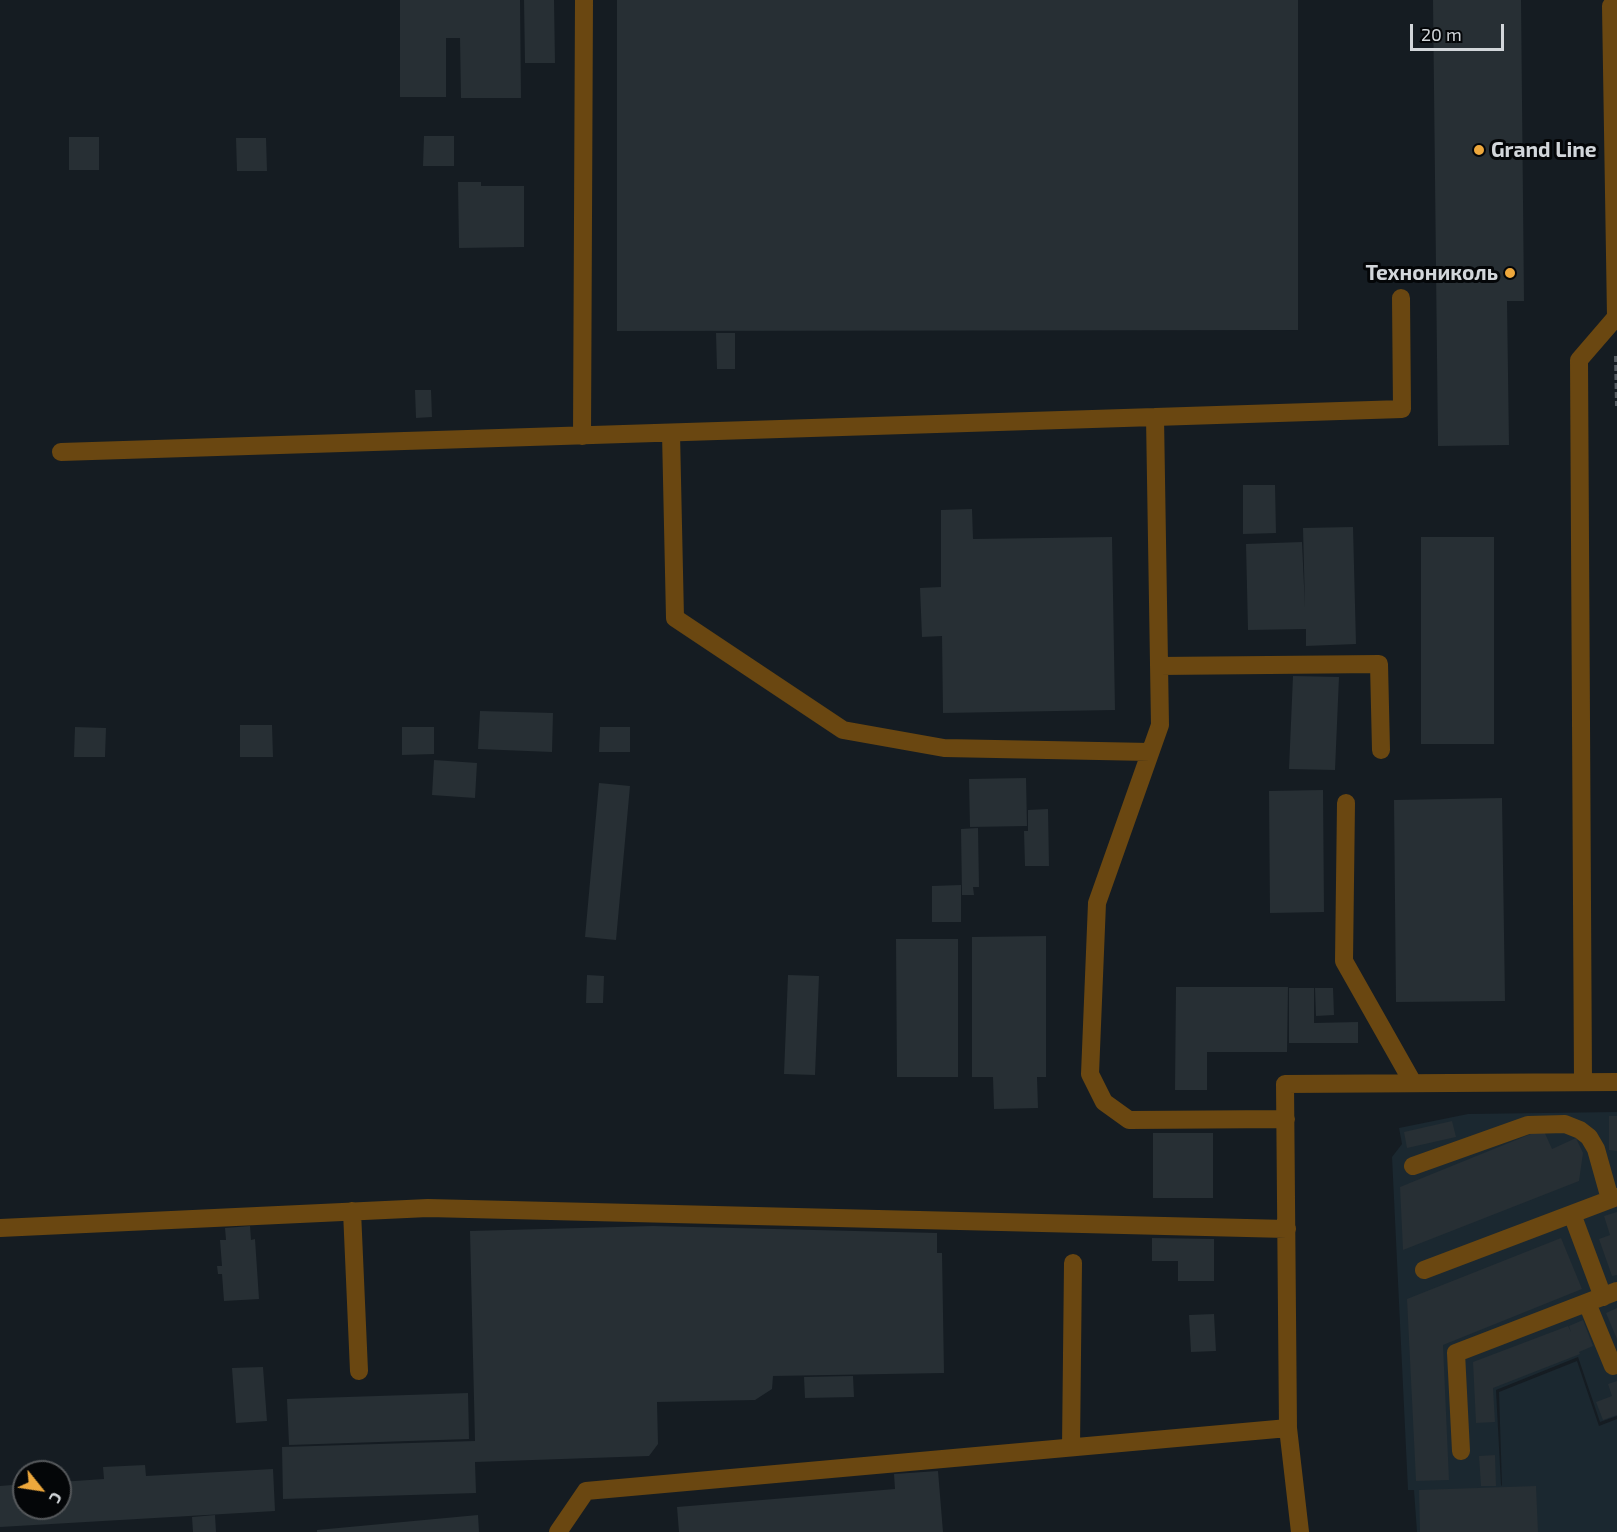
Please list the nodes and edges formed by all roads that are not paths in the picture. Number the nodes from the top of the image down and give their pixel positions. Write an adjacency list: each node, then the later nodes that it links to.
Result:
1 (584, 0): 7 (street)
2 (1616, 0): 4 (street)
3 (1401, 298): 5 (street)
4 (1616, 317): 13 (street)
5 (1155, 417): 6 (street); 9 (street)
6 (671, 433): 7 (street); 11 (street)
7 (582, 436): 8 (street)
8 (61, 452)
9 (1159, 666): 10 (street); 11 (street)
10 (1381, 750)
11 (1150, 752): 16 (street)
12 (1346, 803): 15 (street)
13 (1583, 1082): 14 (street); 15 (street)
14 (1617, 1082)
15 (1413, 1083): 16 (street)
16 (1286, 1119): 22 (street)
17 (1413, 1166): 18 (street)
18 (1614, 1198): 20 (street)
19 (352, 1211): 21 (street); 22 (street); 27 (street)
20 (1572, 1214): 24 (street); 25 (street)
21 (0, 1228)
22 (1287, 1229): 28 (street)
23 (1073, 1263): 29 (street)
24 (1424, 1270)
25 (1602, 1297): 26 (street); 30 (street)
26 (1617, 1364)
27 (359, 1371)
28 (1288, 1428): 29 (street); 32 (street)
29 (1071, 1447): 31 (street)
30 (1461, 1451)
31 (558, 1532)
32 (1300, 1532)

